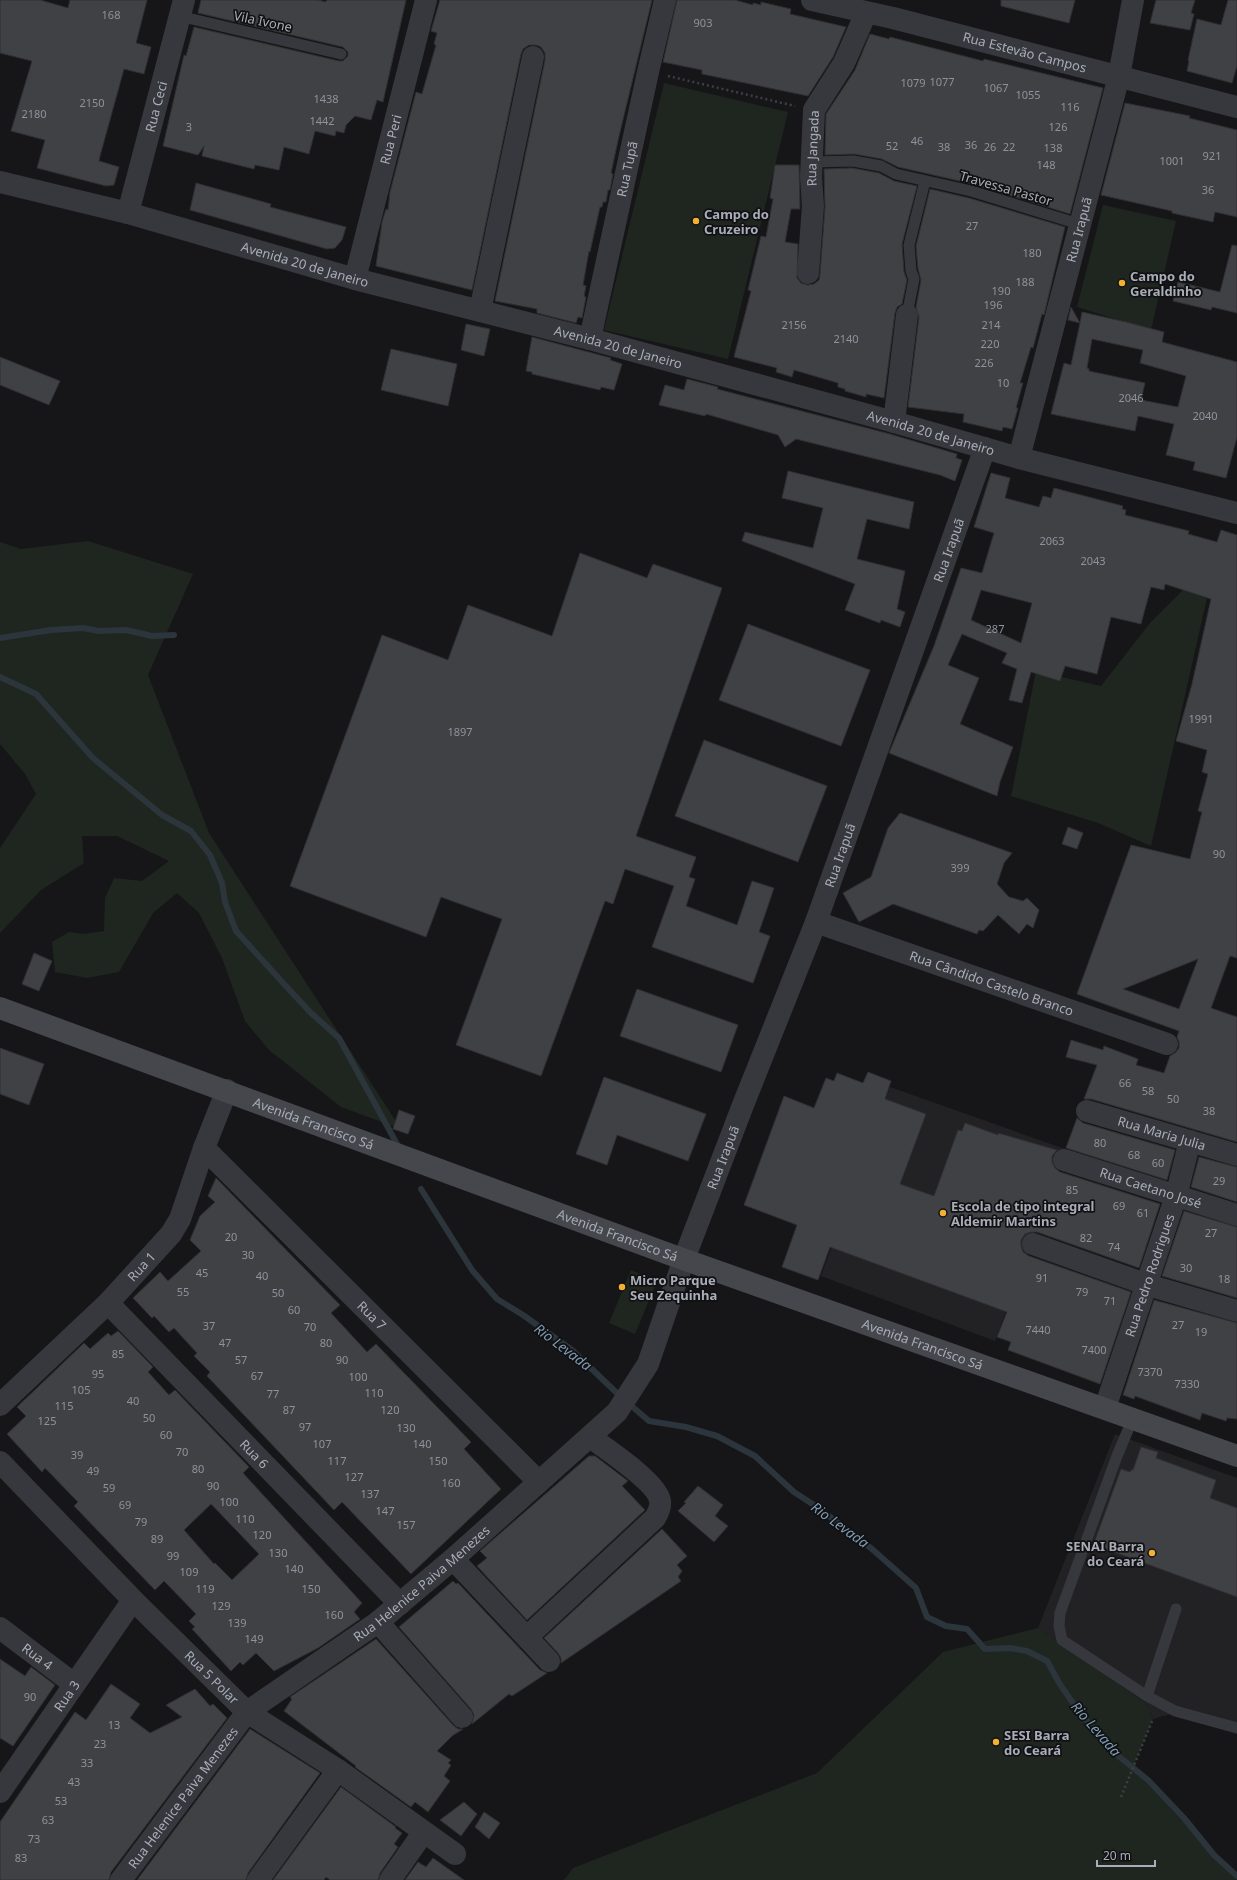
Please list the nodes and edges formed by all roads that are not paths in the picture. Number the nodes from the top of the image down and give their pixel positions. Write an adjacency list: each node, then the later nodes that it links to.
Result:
1 (426, 0): 18 (street, Rua Peri)
2 (665, 0): 21 (street, Rua Tupã)
3 (812, 0): 7 (street, Rua Estevão Campos)
4 (1133, 0): 10 (street, Rua Irapuã)
5 (182, 8): 8 (lane, Vila Ivone); 15 (street, Rua Ceci)
6 (895, 9): 7 (street, Rua Estevão Campos); 10 (street, Rua Estevão Campos)
7 (866, 13): 12 (street, Rua Jangada)
8 (342, 54)
9 (533, 57): 19 (street)
10 (1119, 76): 11 (street, Rua Estevão Campos); 16 (street, Rua Irapuã)
11 (1237, 107)
12 (812, 162): 13 (lane, Travessa Pastor); 17 (street, Rua Jangada)
13 (925, 180): 16 (lane, Travessa Pastor); 20 (lane)
14 (0, 182): 15 (street, Avenida 20 de Janeiro)
15 (128, 213): 18 (street, Avenida 20 de Janeiro)
16 (1079, 224): 24 (street, Rua Irapuã)
17 (808, 273)
18 (355, 279): 19 (street, Avenida 20 de Janeiro)
19 (480, 312): 21 (street, Avenida 20 de Janeiro)
20 (908, 315): 22 (street)
21 (590, 339): 22 (street, Avenida 20 de Janeiro)
22 (894, 422): 23 (street, Avenida 20 de Janeiro)
23 (985, 448): 24 (street, Avenida 20 de Janeiro); 26 (street, Rua Irapuã)
24 (1019, 458): 25 (street, Avenida 20 de Janeiro)
25 (1237, 513)
26 (816, 922): 28 (street, Rua Cândido Castelo Branco); 38 (street, Rua Irapuã)
27 (0, 1008): 29 (main road, Avenida Francisco Sá)
28 (1167, 1044)
29 (227, 1090): 32 (street, Rua 1); 38 (main road, Avenida Francisco Sá)
30 (1087, 1110): 31 (street, Rua Maria Julia)
31 (1190, 1140): 33 (street, Rua Maria Julia); 35 (street, Rua Pedro Rodrigues)
32 (204, 1148): 40 (street, Rua 1); 48 (street, Rua 7)
33 (1237, 1155)
34 (1064, 1160): 35 (street, Rua Caetano José)
35 (1176, 1196): 36 (street, Rua Caetano José); 39 (street, Rua Pedro Rodrigues)
36 (1237, 1215)
37 (1033, 1244): 39 (street)
38 (684, 1260): 43 (main road, Avenida Francisco Sá); 45 (street, Rua Helenice Paiva Menezes)
39 (1148, 1285): 41 (street); 43 (street, Rua Pedro Rodrigues)
40 (108, 1303): 42 (street, Rua 1); 51 (street, Rua 6)
41 (1237, 1311)
42 (0, 1405)
43 (1105, 1408): 44 (main road, Avenida Francisco Sá)
44 (1133, 1418): 46 (main road, Avenida Francisco Sá); 58 (lane)
45 (590, 1437): 48 (street, Rua Helenice Paiva Menezes); 55 (street)
46 (1237, 1456)
47 (0, 1462): 50 (street, Rua 5 Polar)
48 (539, 1482): 49 (street, Rua Helenice Paiva Menezes)
49 (453, 1559): 51 (street, Rua Helenice Paiva Menezes); 55 (street)
50 (133, 1600): 57 (street, Rua 3); 59 (street, Rua 5 Polar)
51 (400, 1604): 53 (street, Rua Helenice Paiva Menezes)
52 (1176, 1608): 58 (lane)
53 (378, 1622): 59 (street, Rua Helenice Paiva Menezes); 60 (street)
54 (0, 1628): 57 (street, Rua 4)
55 (528, 1636): 56 (street)
56 (549, 1661)
57 (74, 1684): 63 (street, Rua 3)
58 (1147, 1696): 61 (lane)
59 (247, 1712): 62 (street, Rua 5 Polar); 66 (street, Rua Helenice Paiva Menezes)
60 (462, 1717)
61 (1237, 1728)
62 (338, 1770): 64 (street, Rua 5 Polar); 67 (street)
63 (0, 1792)
64 (424, 1833): 65 (street, Rua 5 Polar); 68 (street)
65 (455, 1854)
66 (121, 1880)
67 (258, 1880)
68 (390, 1880)

